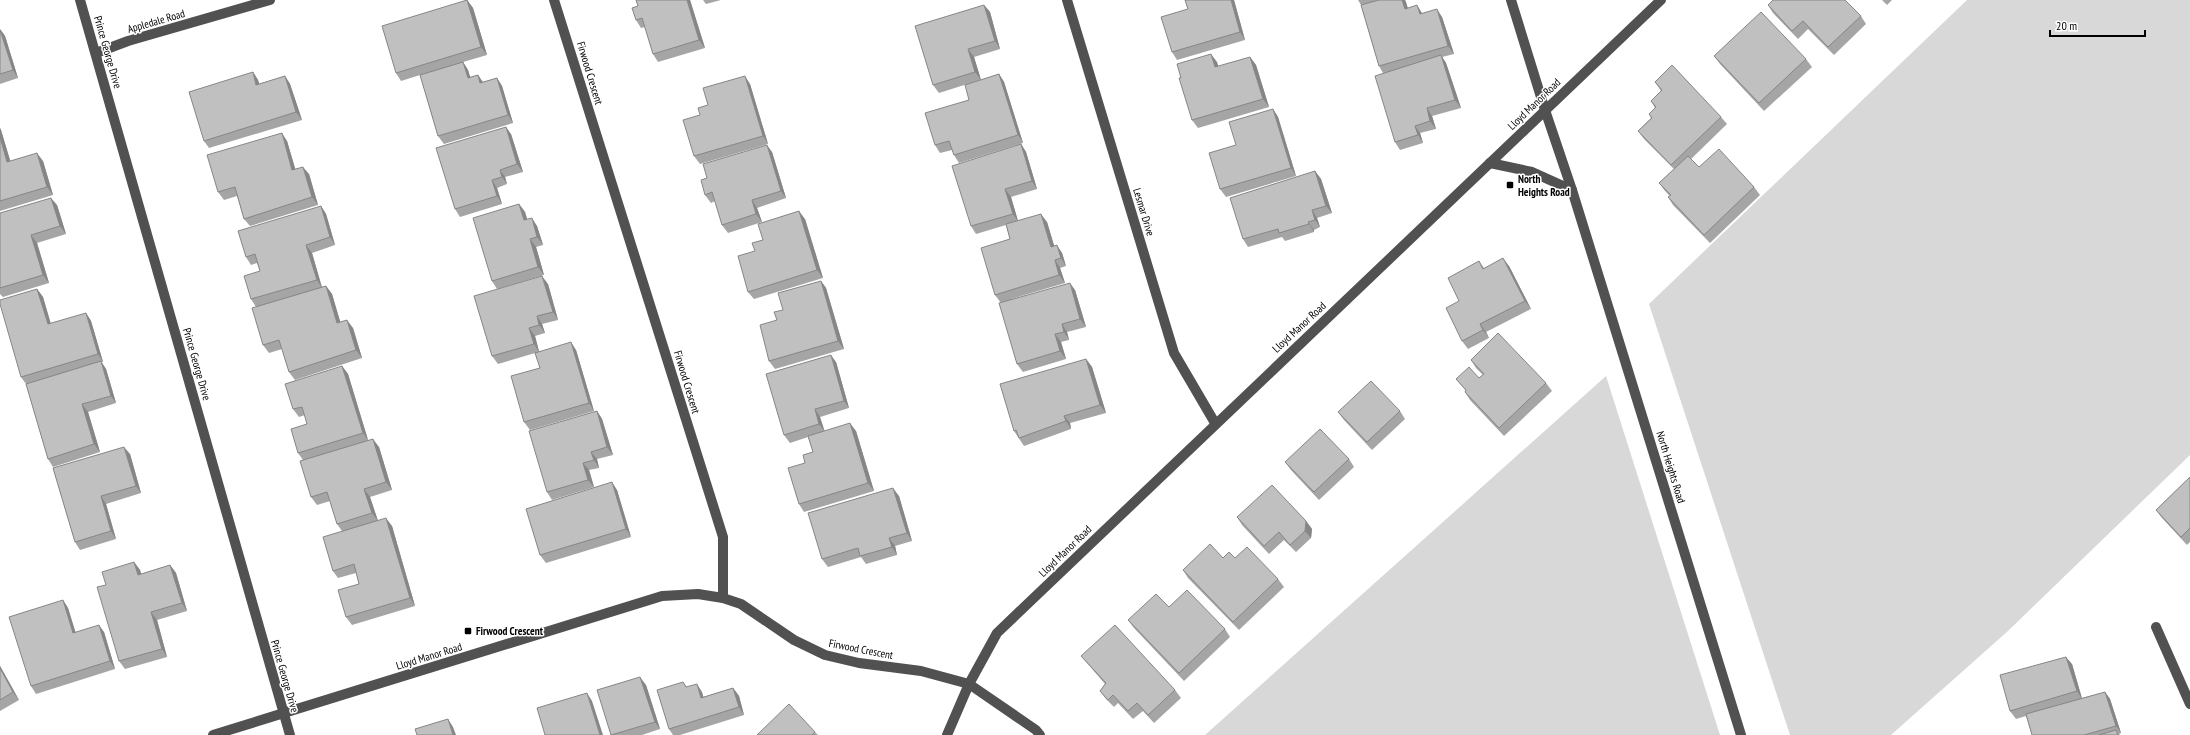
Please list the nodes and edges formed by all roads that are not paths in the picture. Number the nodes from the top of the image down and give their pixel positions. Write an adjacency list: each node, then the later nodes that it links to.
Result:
1 (80, 0): 7 (street, Prince George Drive)
2 (270, 0): 7 (street, Appledale Road)
3 (554, 0): 12 (street, Firwood Crescent)
4 (1067, 0): 11 (street, Lesmar Drive)
5 (1511, 0): 8 (street, North Heights Road)
6 (1661, 0): 8 (street, Lloyd Manor Road)
7 (96, 53): 16 (street, Prince George Drive)
8 (1545, 110): 9 (street, Lloyd Manor Road); 10 (street, North Heights Road)
9 (1490, 164): 10 (street); 11 (street, Lloyd Manor Road)
10 (1572, 190): 21 (street, North Heights Road)
11 (1216, 423): 14 (street, Lloyd Manor Road)
12 (723, 598): 14 (street, Firwood Crescent); 16 (street, Lloyd Manor Road)
13 (2156, 627): 15 (street)
14 (969, 684): 19 (street, Lloyd Manor Road); 20 (street, Firwood Crescent)
15 (2190, 704)
16 (284, 713): 17 (street, Lloyd Manor Road); 18 (street, Prince George Drive)
17 (213, 735)
18 (290, 735)
19 (947, 735)
20 (1040, 735)
21 (1741, 735)

